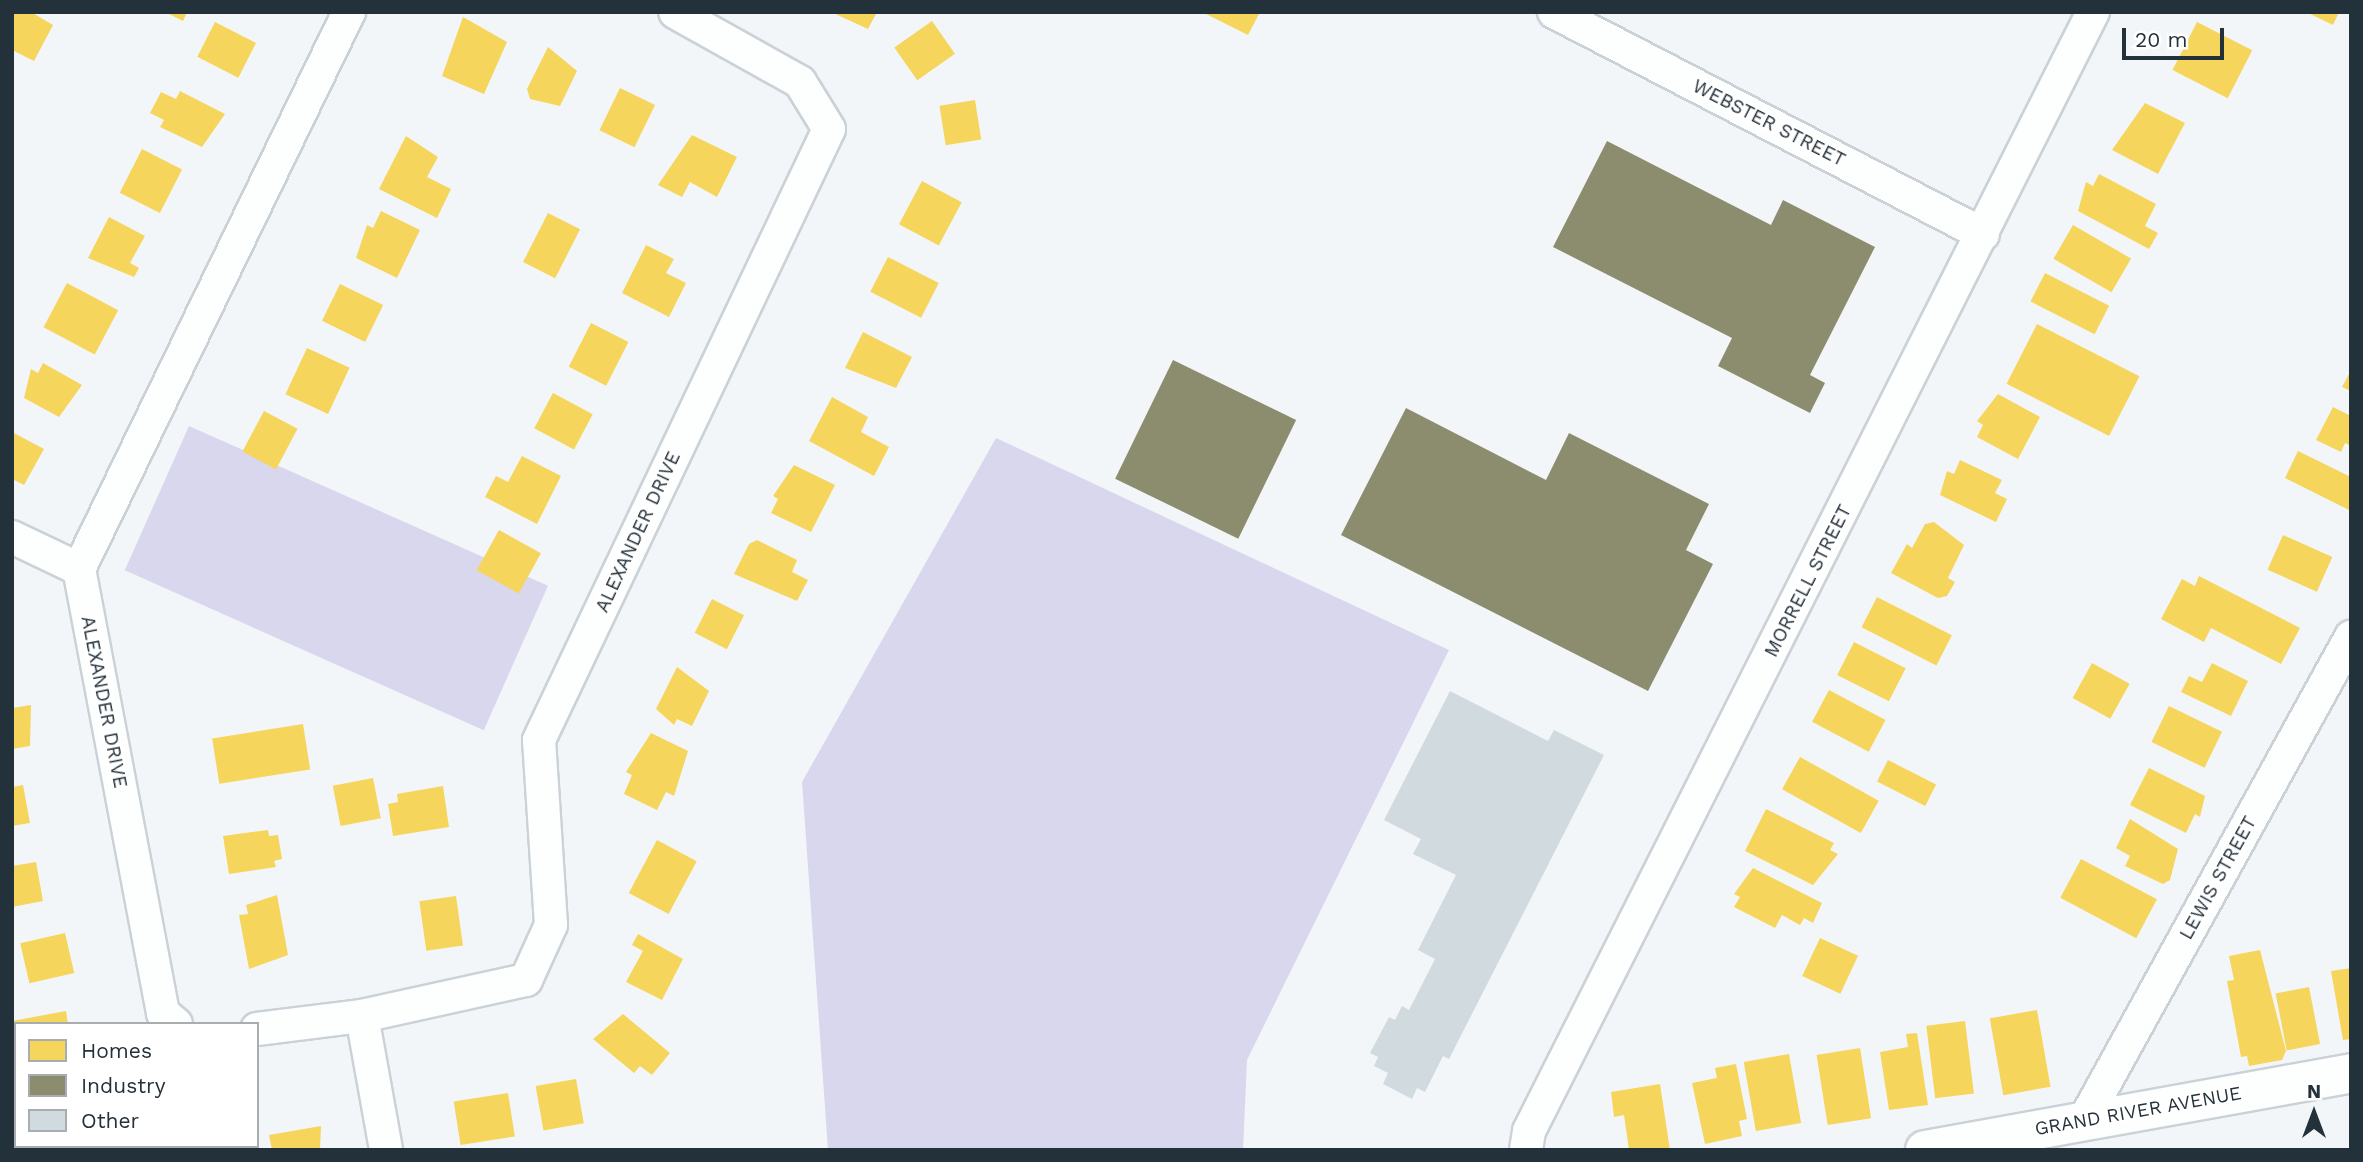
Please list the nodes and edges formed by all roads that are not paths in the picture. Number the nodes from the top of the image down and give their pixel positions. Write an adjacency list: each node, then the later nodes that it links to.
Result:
1 (349, 12): 7 (street)
2 (675, 12): 9 (street, ALEXANDER DRIVE)
3 (1555, 12): 5 (street, WEBSTER STREET)
4 (2094, 12): 5 (street, MORRELL STREET)
5 (1983, 234): 15 (street, MORRELL STREET)
6 (12, 537): 7 (street)
7 (79, 569): 10 (street, ALEXANDER DRIVE)
8 (2351, 637): 13 (street, LEWIS STREET)
9 (362, 1016): 11 (street, ALEXANDER DRIVE); 14 (street)
10 (174, 1022)
11 (259, 1029)
12 (2351, 1073): 13 (street, GRAND RIVER AVENUE)
13 (2085, 1119): 16 (street, GRAND RIVER AVENUE)
14 (386, 1150)
15 (1526, 1150)
16 (1925, 1150)

